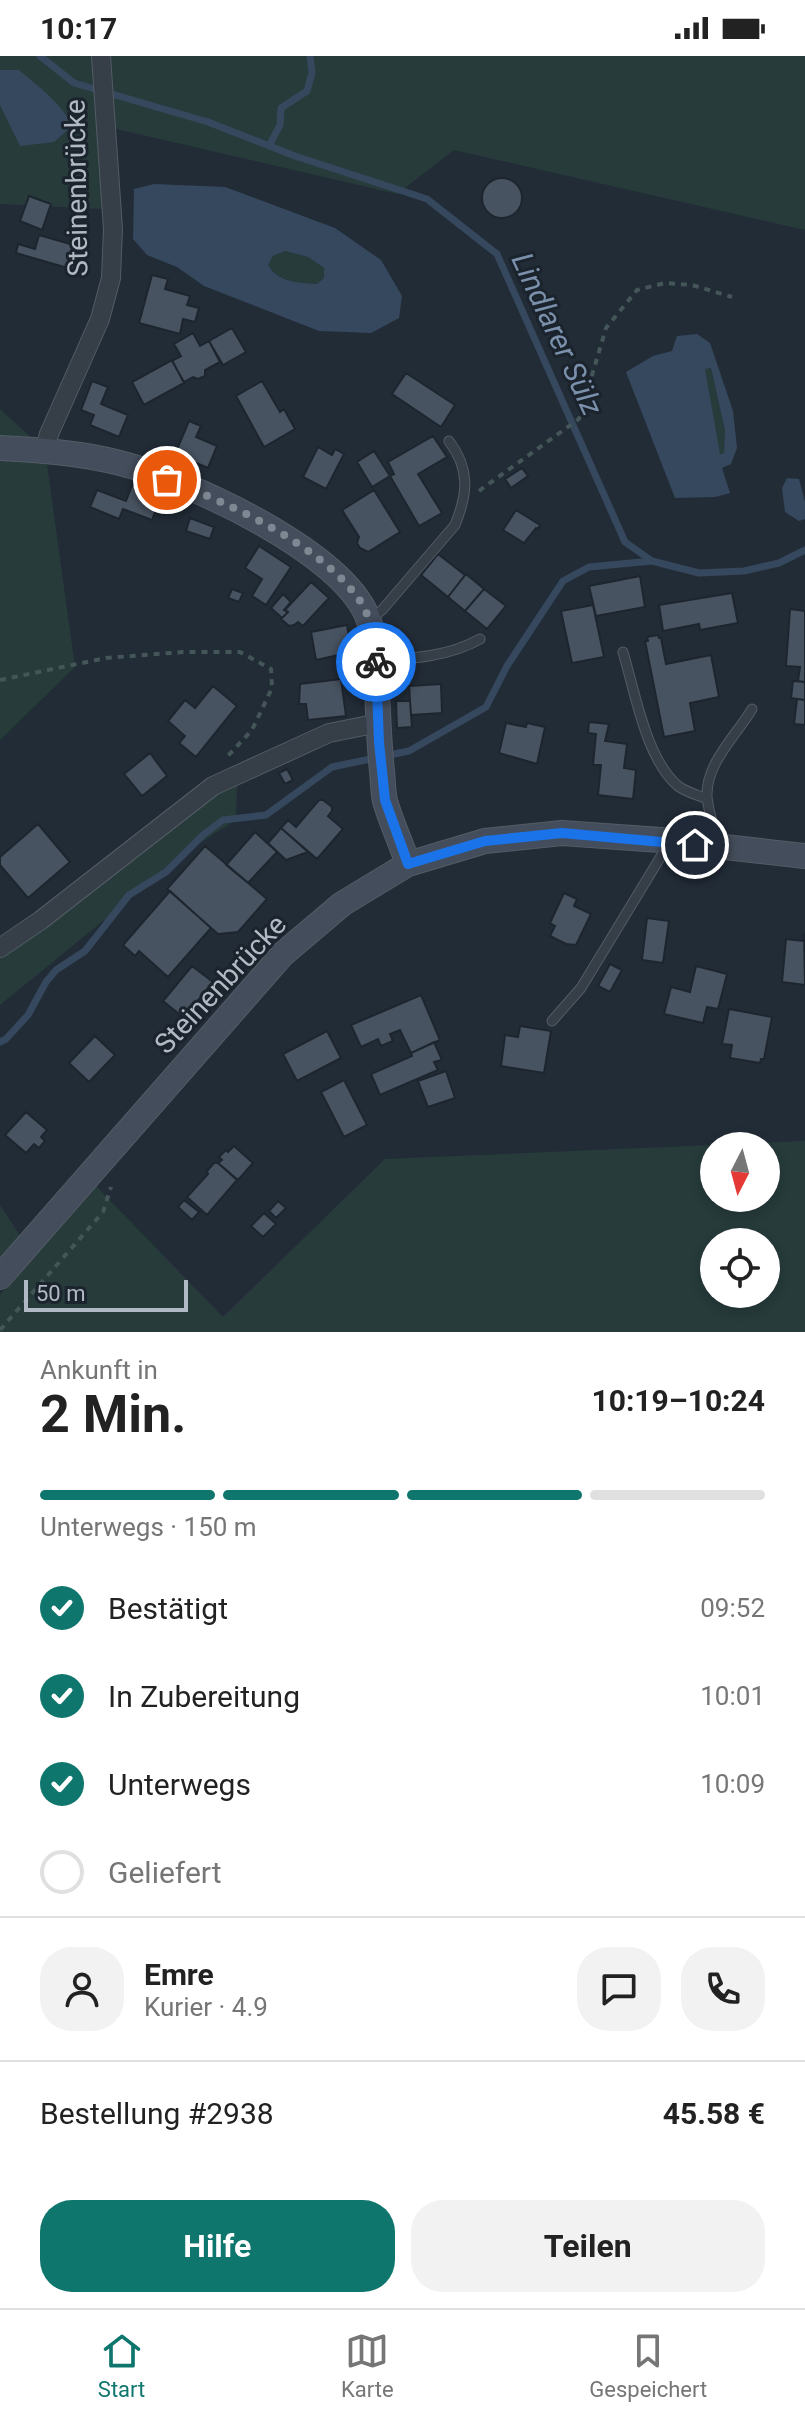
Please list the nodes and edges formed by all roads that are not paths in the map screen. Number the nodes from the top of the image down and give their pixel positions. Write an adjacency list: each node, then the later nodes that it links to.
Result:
1 (102, 61): 4 (street, Steinenbrücke)
2 (449, 441): 5 (lane)
3 (0, 448): 4 (main road)
4 (45, 450): 5 (main road)
5 (369, 620): 8 (main road)
6 (480, 639): 8 (lane)
7 (623, 652): 11 (lane)
8 (376, 660): 10 (main road)
9 (752, 709): 11 (lane)
10 (379, 733): 15 (main road); 16 (street)
11 (707, 799): 13 (lane)
12 (670, 841): 13 (main road, Steinenbrücke); 15 (main road, Steinenbrücke); 17 (lane)
13 (720, 848): 14 (main road, Steinenbrücke)
14 (805, 856)
15 (408, 864): 18 (main road, Steinenbrücke)
16 (0, 948)
17 (552, 1021)
18 (0, 1277)

